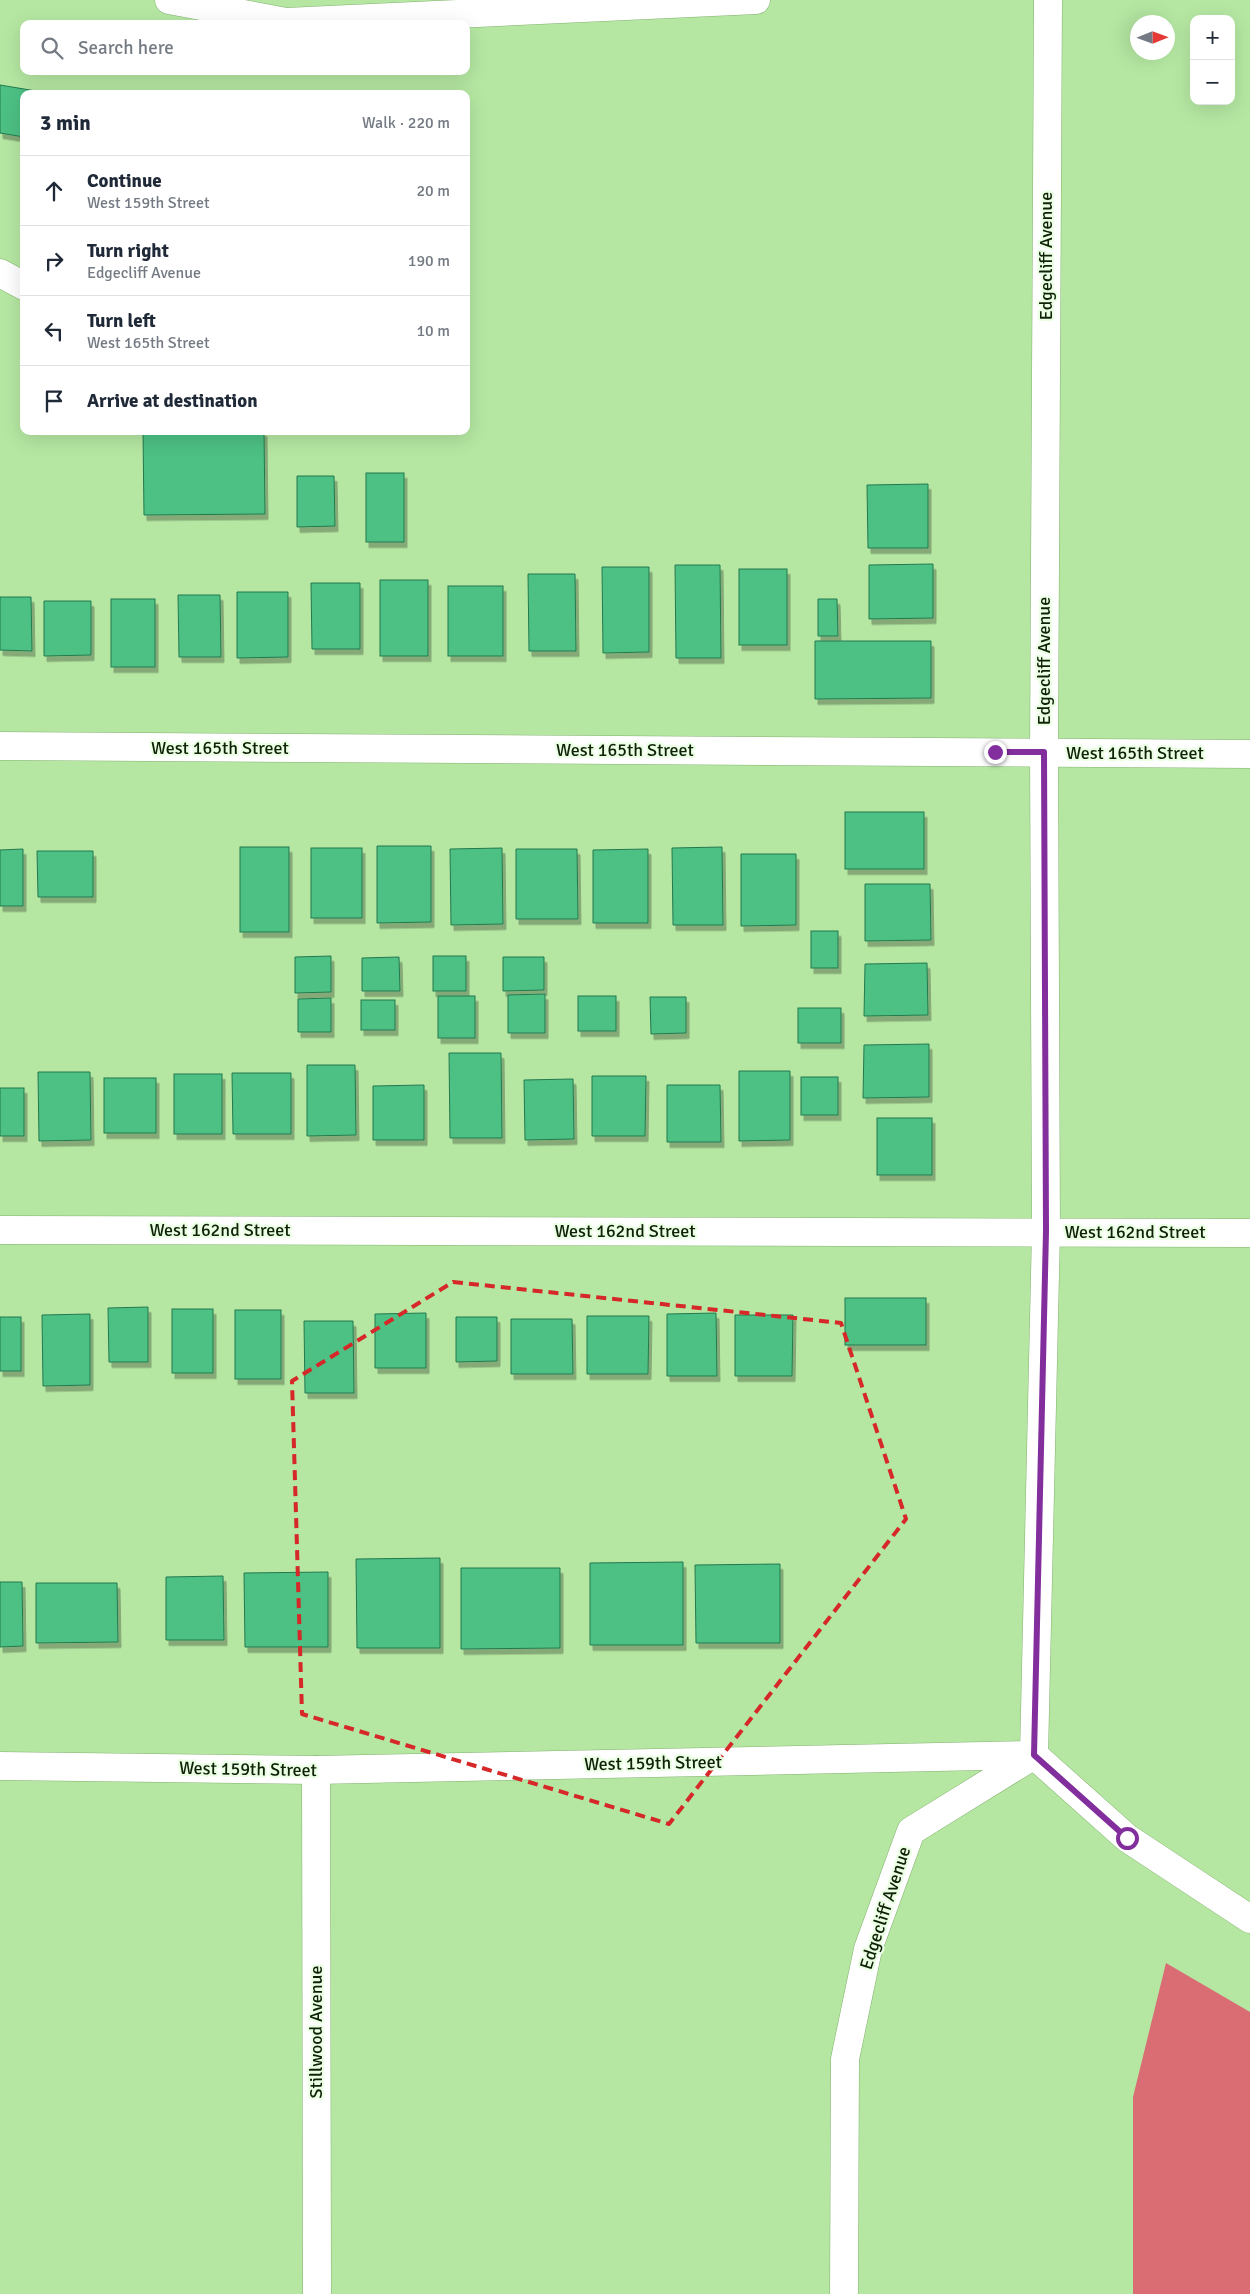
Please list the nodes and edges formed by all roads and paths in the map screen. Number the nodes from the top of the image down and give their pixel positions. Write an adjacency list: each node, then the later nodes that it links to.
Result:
1 (168, 0): 4 (street)
2 (756, 0): 5 (street)
3 (1048, 0): 9 (street, Edgecliff Avenue)
4 (275, 20)
5 (329, 20)
6 (0, 273): 7 (street)
7 (20, 284)
8 (0, 746): 9 (street, West 165th Street)
9 (1044, 752): 10 (street, West 165th Street); 12 (street, Edgecliff Avenue)
10 (1250, 754)
11 (0, 1230): 12 (street, West 162nd Street)
12 (1046, 1231): 13 (street, West 162nd Street); 14 (street, Edgecliff Avenue)
13 (1250, 1233)
14 (1034, 1755): 16 (street, West 159th Street); 17 (street); 19 (street, Edgecliff Avenue)
15 (0, 1766): 16 (street, West 159th Street)
16 (316, 1770): 18 (street, Stillwood Avenue)
17 (1250, 1919)
18 (317, 2294)
19 (844, 2294)

